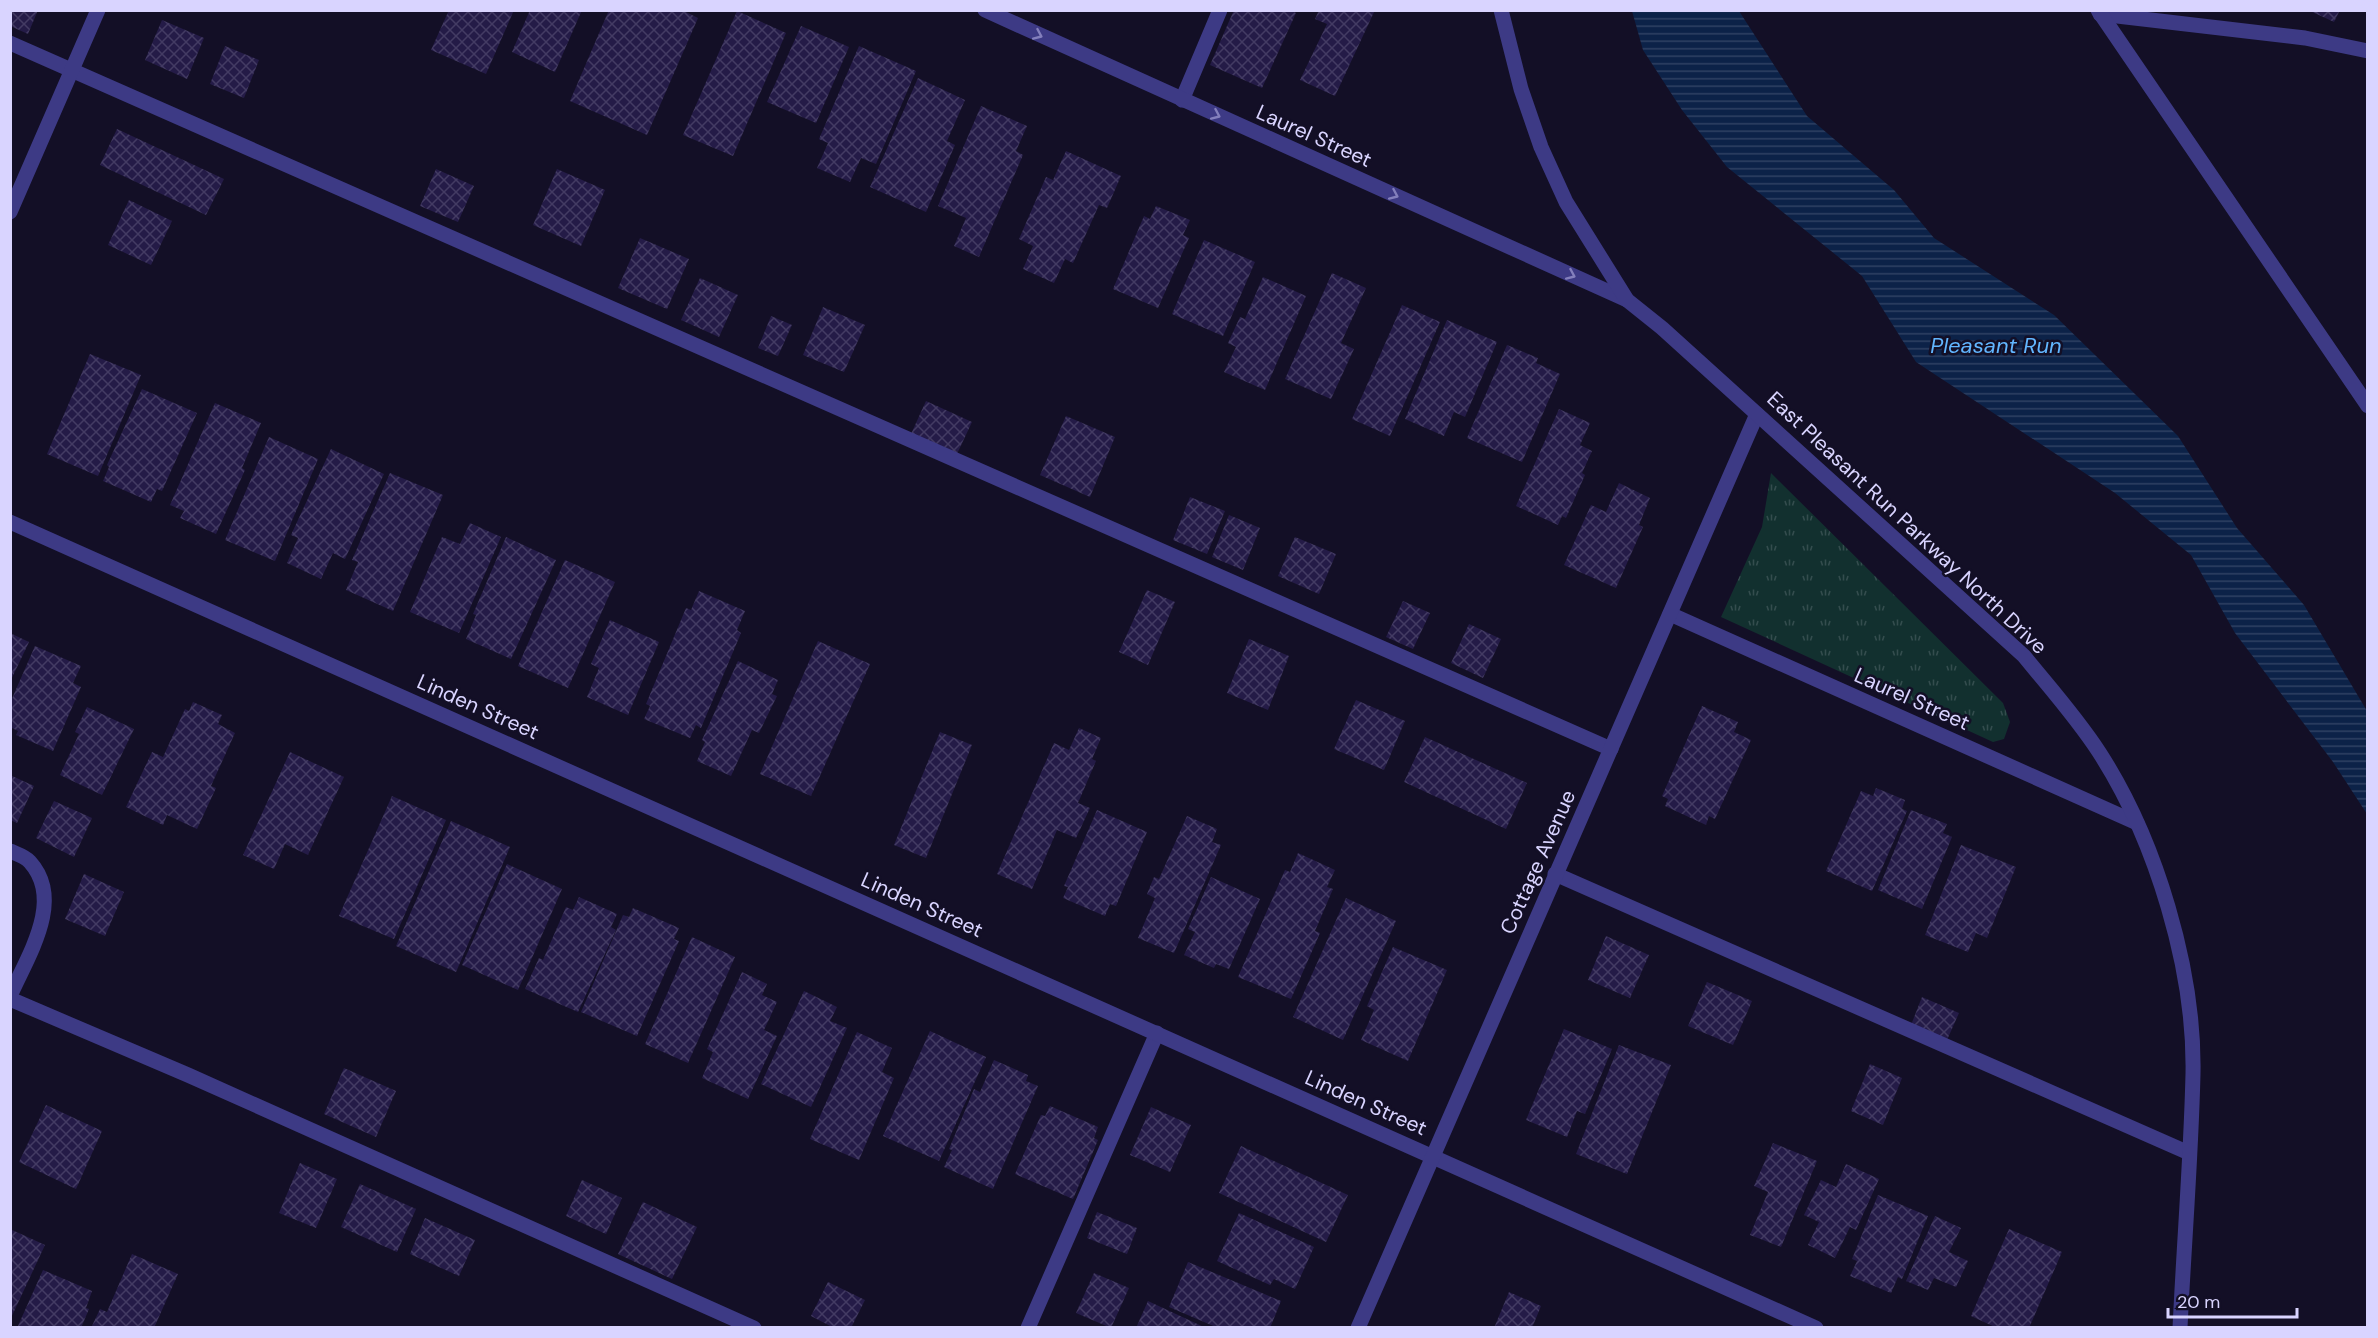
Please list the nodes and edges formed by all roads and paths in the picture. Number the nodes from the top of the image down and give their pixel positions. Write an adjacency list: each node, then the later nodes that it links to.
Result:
1 (98, 10): 8 (street)
2 (985, 10): 9 (street, Laurel Street, one-way to 9)
3 (1220, 10): 9 (street)
4 (1501, 10): 11 (street, East Pleasant Run Parkway North Drive)
5 (2099, 12): 7 (street); 12 (street)
6 (10, 43): 8 (street)
7 (2367, 51)
8 (72, 70): 10 (street); 16 (street)
9 (1182, 100): 11 (street, Laurel Street, one-way to 11)
10 (10, 212)
11 (1627, 300): 13 (street, East Pleasant Run Parkway North Drive)
12 (2367, 406)
13 (1757, 414): 15 (street, Cottage Avenue); 17 (street, East Pleasant Run Parkway North Drive)
14 (10, 522): 21 (street, Linden Street)
15 (1670, 614): 16 (street, Cottage Avenue); 17 (street, Laurel Street)
16 (1611, 749): 19 (street, Cottage Avenue)
17 (2137, 823): 22 (street, East Pleasant Run Parkway North Drive)
18 (10, 851): 20 (street)
19 (1556, 874): 22 (street); 23 (street, Cottage Avenue)
20 (10, 998): 24 (street)
21 (1157, 1033): 23 (street, Linden Street); 25 (street)
22 (2189, 1153): 28 (street, East Pleasant Run Parkway North Drive)
23 (1433, 1155): 26 (street, Cottage Avenue); 27 (street, Linden Street)
24 (754, 1328)
25 (1028, 1328)
26 (1358, 1328)
27 (1816, 1328)
28 (2180, 1328)

